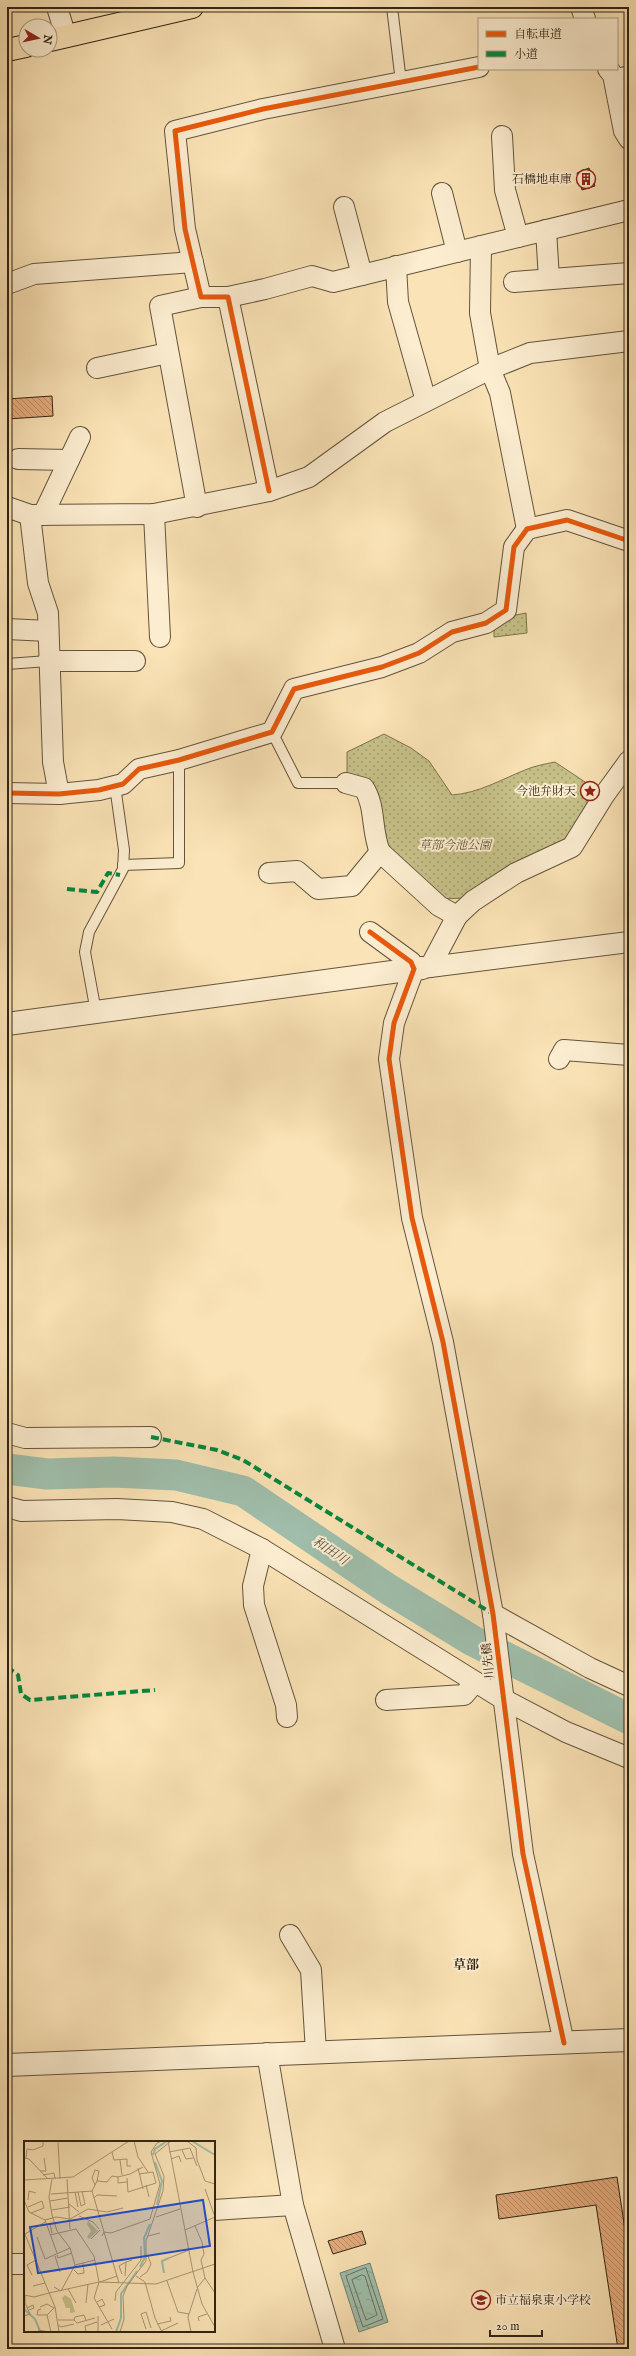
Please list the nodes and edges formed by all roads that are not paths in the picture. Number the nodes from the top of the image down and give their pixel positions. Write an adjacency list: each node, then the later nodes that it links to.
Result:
1 (57, 7): 5 (street)
2 (392, 7): 12 (lane)
3 (581, 7): 6 (street)
4 (184, 8): 7 (main road)
5 (57, 18)
6 (585, 18)
7 (58, 39)
8 (18, 48): 9 (main road)
9 (7, 50)
10 (478, 67): 12 (street)
11 (617, 72): 14 (street)
12 (401, 82): 22 (street)
13 (502, 136): 19 (street)
14 (629, 139)
15 (442, 193): 21 (street)
16 (344, 208): 25 (street)
17 (629, 210): 18 (street)
18 (546, 230): 19 (street); 26 (street)
19 (518, 237): 20 (street)
20 (481, 246): 21 (street); 34 (street)
21 (457, 252): 23 (street)
22 (193, 262): 28 (street); 29 (street)
23 (396, 266): 25 (street); 35 (street)
24 (629, 273): 26 (street)
25 (362, 275): 30 (street)
26 (549, 279): 27 (street)
27 (514, 282)
28 (7, 284)
29 (201, 297): 30 (street); 32 (street)
30 (228, 297): 39 (street)
31 (629, 341): 34 (street)
32 (168, 352): 33 (street); 41 (street)
33 (97, 368)
34 (490, 369): 35 (street); 44 (street)
35 (426, 401): 39 (street)
36 (80, 437): 38 (street)
37 (18, 459): 38 (street)
38 (70, 460): 43 (street)
39 (269, 491): 41 (street)
40 (7, 507): 43 (street)
41 (197, 507): 42 (street)
42 (154, 514): 43 (street); 48 (street)
43 (36, 515): 47 (street)
44 (527, 529): 45 (street); 52 (street)
45 (629, 541)
46 (7, 629): 47 (street)
47 (48, 631): 49 (street)
48 (160, 637)
49 (48, 661): 50 (street); 51 (lane); 58 (street)
50 (135, 661)
51 (7, 664)
52 (272, 732): 53 (street); 55 (lane)
53 (179, 760): 56 (street); 60 (lane)
54 (629, 761): 62 (street, 川先橋)
55 (346, 783): 59 (street)
56 (116, 786): 58 (street); 60 (lane)
57 (7, 793): 58 (street)
58 (59, 794)
59 (380, 852): 61 (street); 62 (street)
60 (123, 865): 66 (lane)
61 (269, 873)
62 (457, 916): 65 (street, 川先橋)
63 (370, 932): 65 (street)
64 (629, 942): 65 (street)
65 (422, 968): 66 (street); 74 (street, 川先橋)
66 (96, 1012): 67 (street)
67 (7, 1024)
68 (629, 1056): 69 (street)
69 (559, 1059)
70 (7, 1433): 71 (street)
71 (151, 1437)
72 (7, 1507): 73 (street)
73 (262, 1549): 75 (street); 79 (street)
74 (493, 1618): 76 (street); 77 (street, 川先橋)
75 (475, 1682): 77 (street); 78 (street)
76 (629, 1686)
77 (502, 1699): 80 (street); 83 (street, 川先橋)
78 (386, 1700)
79 (287, 1717)
80 (629, 1758)
81 (290, 1935): 84 (street)
82 (629, 2040): 83 (street)
83 (564, 2043): 84 (street)
84 (316, 2052): 85 (street)
85 (267, 2053): 86 (street); 87 (street)
86 (7, 2065)
87 (293, 2205): 88 (street); 91 (street)
88 (215, 2210)
89 (7, 2264): 90 (street)
90 (24, 2264)
91 (335, 2349)

